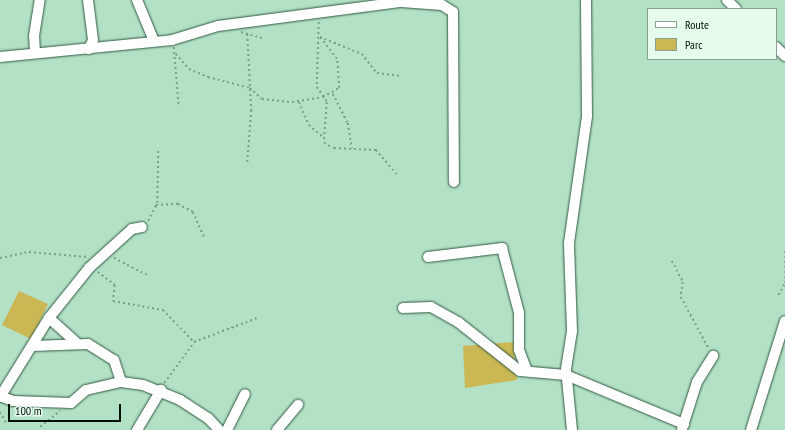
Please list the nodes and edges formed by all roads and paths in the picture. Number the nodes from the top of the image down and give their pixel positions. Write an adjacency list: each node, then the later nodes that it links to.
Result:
1 (40, 0): 17 (street)
2 (88, 0): 16 (street)
3 (137, 0): 14 (street)
4 (586, 0): 53 (street)
5 (727, 0): 7 (street)
6 (389, 2): 8 (street); 32 (street)
7 (735, 8)
8 (318, 14): 9 (street); 11 (path)
9 (230, 24): 10 (path); 13 (street)
10 (247, 34): 12 (path); 22 (path)
11 (320, 37): 21 (path); 23 (path); 24 (path)
12 (265, 39)
13 (172, 40): 14 (street); 18 (path)
14 (154, 41): 16 (street)
15 (777, 48): 19 (street)
16 (89, 49): 17 (street)
17 (35, 53): 20 (street)
18 (176, 54): 22 (path); 26 (path)
19 (785, 56)
20 (0, 57)
21 (400, 76)
22 (250, 88): 25 (path); 30 (path)
23 (333, 94): 24 (path); 28 (path)
24 (323, 97): 25 (path); 27 (path)
25 (299, 102): 27 (path)
26 (179, 107)
27 (324, 138): 28 (path)
28 (352, 149): 31 (path)
29 (158, 151): 33 (path)
30 (247, 162)
31 (399, 176)
32 (454, 182)
33 (156, 205): 34 (path); 35 (path)
34 (142, 227): 37 (street)
35 (204, 237)
36 (785, 250): 43 (path)
37 (101, 257): 39 (path); 41 (street); 42 (path)
38 (428, 257): 52 (street)
39 (0, 258)
40 (672, 261): 51 (path)
41 (89, 268): 45 (street); 49 (path)
42 (148, 275)
43 (778, 295)
44 (403, 308): 52 (street)
45 (50, 318): 48 (street); 50 (street)
46 (257, 318): 49 (path)
47 (785, 321): 69 (street)
48 (76, 342): 50 (street); 54 (street)
49 (194, 342): 55 (path)
50 (32, 346): 57 (street)
51 (713, 356): 63 (street)
52 (527, 372): 53 (street)
53 (566, 375): 63 (street); 68 (street)
54 (121, 382): 55 (street); 58 (street)
55 (161, 390): 64 (street); 65 (street)
56 (245, 394): 66 (street)
57 (0, 397): 58 (street)
58 (71, 403): 62 (path)
59 (298, 405): 67 (street)
60 (0, 412): 61 (path)
61 (6, 423)
62 (40, 427)
63 (683, 427)
64 (137, 430)
65 (219, 430)
66 (227, 430)
67 (277, 430)
68 (572, 430)
69 (751, 430)

